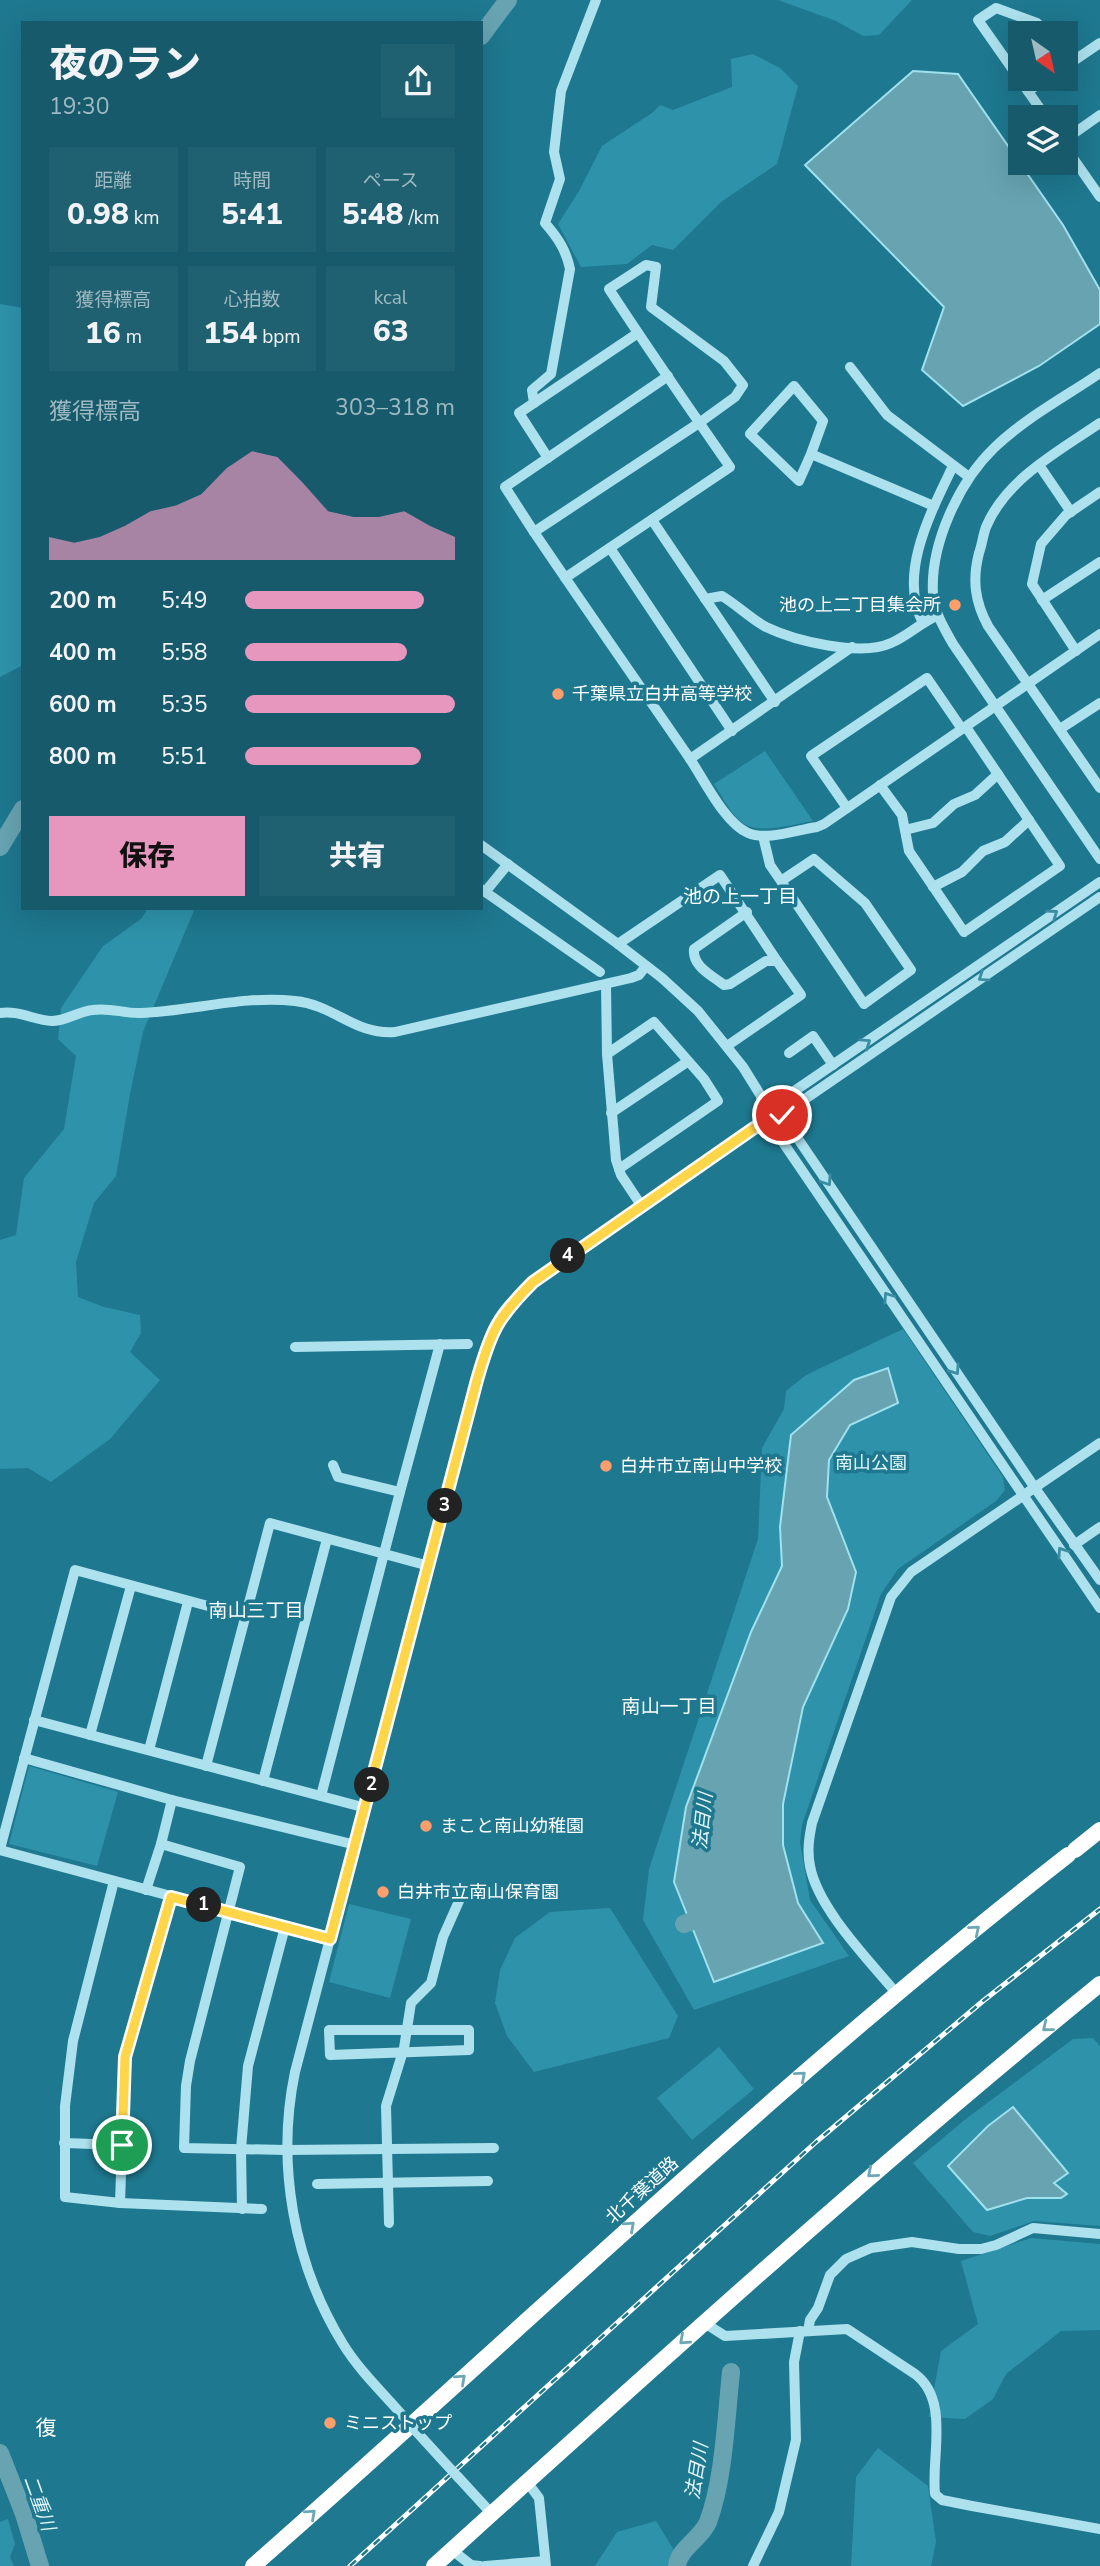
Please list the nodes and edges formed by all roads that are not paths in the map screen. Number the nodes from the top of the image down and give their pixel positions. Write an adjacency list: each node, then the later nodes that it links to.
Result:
1 (596, 0): 16 (street)
2 (1032, 21): 5 (street)
3 (1100, 43): 4 (street)
4 (1078, 58)
5 (1008, 63)
6 (1028, 91): 7 (street)
7 (1038, 105)
8 (1100, 116): 9 (street)
9 (1078, 131)
10 (1078, 165): 11 (street)
11 (1099, 194)
12 (638, 333): 14 (street); 16 (street); 17 (street)
13 (850, 367): 22 (street)
14 (668, 376): 17 (street); 20 (street)
15 (1098, 378): 23 (street)
16 (534, 403): 20 (street)
17 (699, 423): 27 (street); 28 (street)
18 (1100, 423): 21 (street)
19 (811, 454): 19 (street); 25 (street)
20 (548, 458): 28 (street)
21 (1039, 465): 26 (street); 39 (street)
22 (953, 466): 23 (street); 25 (street)
23 (969, 477): 34 (street)
24 (1100, 492): 26 (street)
25 (934, 506): 35 (street)
26 (1071, 512): 33 (street)
27 (652, 520): 29 (street); 32 (street)
28 (534, 532): 31 (street)
29 (610, 548): 31 (street); 45 (street)
30 (1100, 562): 33 (street)
31 (565, 578): 46 (street)
32 (705, 598): 37 (street); 40 (street)
33 (1042, 600): 38 (street)
34 (937, 616): 35 (street); 42 (street)
35 (923, 623): 37 (street)
36 (1100, 634): 38 (street)
37 (852, 647): 40 (street)
38 (1076, 651): 39 (street)
39 (1029, 682): 42 (street); 44 (street)
40 (775, 702): 45 (street)
41 (1100, 703): 44 (street)
42 (995, 706): 43 (street); 56 (street)
43 (964, 728): 48 (street); 49 (street); 51 (street)
44 (1060, 729): 47 (street)
45 (732, 731): 46 (street)
46 (690, 759): 54 (street)
47 (1096, 772): 50 (street)
48 (998, 774): 52 (street); 53 (street)
49 (880, 785): 51 (street); 53 (street)
50 (1100, 788)
51 (847, 808): 54 (street)
52 (1029, 820): 60 (street); 60 (street)
53 (905, 830): 60 (street)
54 (763, 836): 58 (street)
55 (483, 846): 57 (street)
56 (1100, 859)
57 (508, 864): 61 (street); 64 (street)
58 (781, 881): 58 (street)
59 (1100, 882): 74 (street, one-way to 59)
60 (933, 887)
61 (483, 891): 67 (street)
62 (1100, 897): 79 (street, one-way to 79)
63 (747, 912): 64 (street); 65 (street); 65 (street)
64 (618, 944): 66 (street)
65 (777, 961): 70 (street)
66 (646, 966): 68 (street); 70 (street)
67 (600, 972)
68 (606, 985): 69 (street); 72 (street)
69 (0, 1013)
70 (727, 1046): 75 (street)
71 (789, 1053): 74 (street)
72 (607, 1054): 73 (street); 77 (street)
73 (688, 1062): 77 (street); 82 (street)
74 (833, 1065): 76 (street)
75 (761, 1096): 76 (street); 78 (street)
76 (775, 1105): 78 (street); 79 (street)
77 (611, 1113): 82 (street)
78 (763, 1113): 80 (street); 81 (street)
79 (782, 1115): 80 (street); 89 (street, one-way to 89)
80 (770, 1123): 81 (street); 91 (street, one-way to 80)
81 (754, 1128): 83 (street)
82 (619, 1169): 83 (street)
83 (641, 1205): 96 (street)
84 (440, 1344): 85 (street); 86 (street); 90 (street)
85 (468, 1344)
86 (295, 1347)
87 (1100, 1444): 89 (street)
88 (332, 1465): 90 (street)
89 (1035, 1488): 91 (street); 94 (street)
90 (400, 1492): 95 (street)
91 (1023, 1495): 100 (street, one-way to 91); 123 (street)
92 (1100, 1527): 94 (street)
93 (327, 1539): 95 (street); 101 (street); 107 (street)
94 (1074, 1545): 97 (street)
95 (384, 1552): 96 (street); 108 (street)
96 (429, 1566): 110 (street)
97 (1100, 1580)
98 (131, 1586): 99 (street); 102 (street); 103 (street)
99 (188, 1602): 101 (street); 104 (street)
100 (1100, 1608)
101 (246, 1616): 106 (street)
102 (34, 1720): 103 (street); 105 (street)
103 (90, 1735): 104 (street)
104 (149, 1750): 106 (street)
105 (24, 1758): 109 (street); 114 (street)
106 (206, 1766): 107 (street)
107 (264, 1781): 108 (street)
108 (321, 1796): 110 (street)
109 (172, 1800): 112 (street); 113 (street)
110 (366, 1808): 113 (street)
111 (1100, 1830): 123 (highway, 北千葉道路, one-way to 111)
112 (161, 1844): 116 (street); 119 (street)
113 (356, 1845): 121 (street)
114 (0, 1850): 115 (street)
115 (114, 1881): 116 (street); 126 (street)
116 (146, 1890): 117 (street)
117 (171, 1897): 119 (street); 127 (street)
118 (459, 1901): 124 (street)
119 (228, 1911): 120 (street); 129 (street)
120 (285, 1927): 121 (street); 129 (street)
121 (330, 1939): 130 (street)
122 (1100, 1984): 140 (highway, one-way to 140)
123 (897, 1994): 142 (highway, 北千葉道路, one-way to 123)
124 (408, 2031): 125 (street); 125 (street); 125 (street)
125 (403, 2054): 131 (street)
126 (64, 2143): 127 (street); 135 (street)
127 (122, 2145): 135 (street)
128 (494, 2148): 131 (street)
129 (241, 2149): 130 (street); 136 (street)
130 (286, 2150): 131 (street); 142 (street)
131 (386, 2150): 133 (street)
132 (488, 2181): 133 (street)
133 (388, 2183): 134 (street); 138 (street)
134 (317, 2185)
135 (120, 2203): 136 (street)
136 (242, 2208): 137 (street)
137 (262, 2209)
138 (389, 2223)
139 (1100, 2234): 141 (street)
140 (704, 2322): 141 (street); 143 (highway, one-way to 143)
141 (804, 2331): 145 (street); 152 (street)
142 (412, 2427): 144 (street, bridge); 147 (highway, 北千葉道路, one-way to 142)
143 (527, 2482): 144 (highway); 148 (street)
144 (489, 2510): 146 (highway)
145 (1100, 2529)
146 (452, 2550): 149 (highway); 150 (street)
147 (257, 2563)
148 (546, 2564): 151 (street)
149 (433, 2566)
150 (480, 2566)
151 (485, 2566)
152 (753, 2566)

